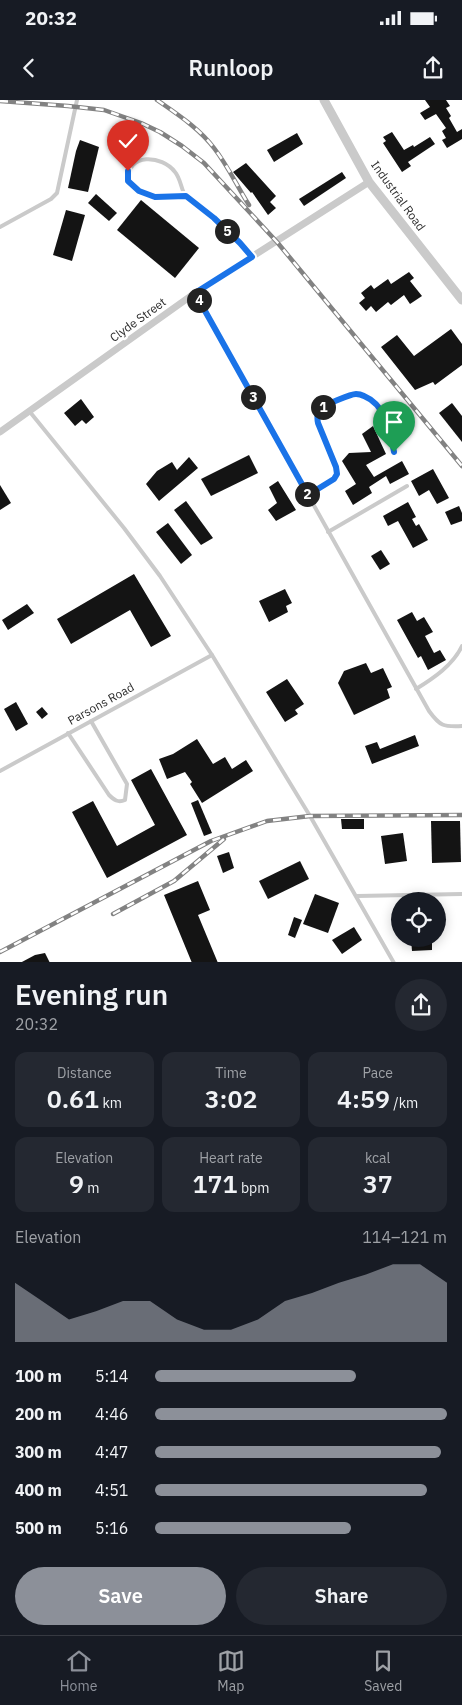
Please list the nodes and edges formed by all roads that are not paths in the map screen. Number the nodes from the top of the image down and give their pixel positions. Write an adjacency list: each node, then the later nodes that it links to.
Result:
1 (77, 100): 5 (lane)
2 (324, 100): 3 (street, Industrial Road)
3 (369, 182): 6 (street, Clyde Street); 8 (street, Industrial Road)
4 (186, 196): 4 (lane); 6 (lane)
5 (0, 227)
6 (252, 257): 7 (street, Clyde Street)
7 (195, 293): 9 (street, Clyde Street); 13 (lane)
8 (462, 300)
9 (30, 412): 10 (street, Clyde Street); 16 (lane)
10 (0, 432)
11 (394, 452): 13 (lane)
12 (407, 486): 14 (lane)
13 (308, 495): 14 (lane)
14 (328, 532): 17 (lane)
15 (462, 646): 17 (lane)
16 (212, 655): 18 (lane, Parsons Road); 23 (lane)
17 (416, 689): 19 (lane)
18 (91, 721): 20 (lane, Parsons Road); 20 (lane)
19 (462, 726)
20 (68, 734): 21 (lane, Parsons Road)
21 (0, 772)
22 (462, 894): 23 (lane)
23 (357, 896): 24 (lane)
24 (394, 962)

